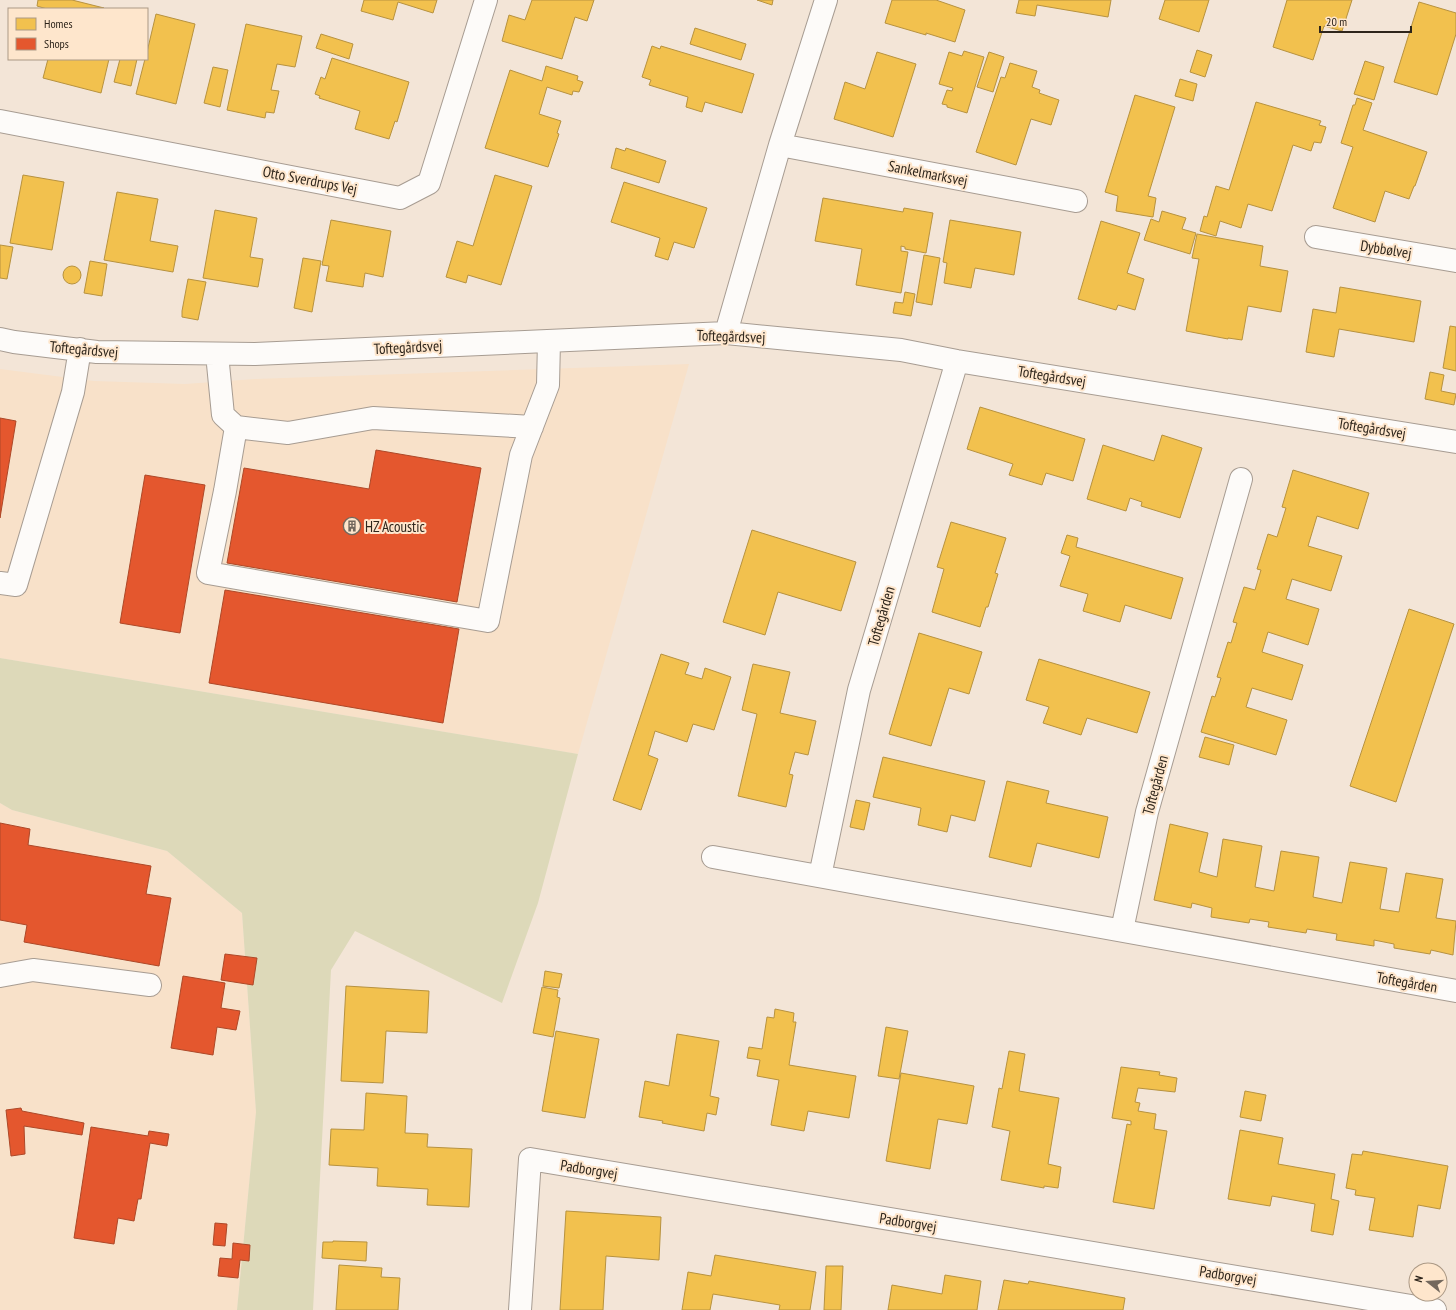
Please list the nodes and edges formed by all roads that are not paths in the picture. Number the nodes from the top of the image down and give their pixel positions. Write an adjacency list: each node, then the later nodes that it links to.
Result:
1 (486, 0): 3 (street, Otto Sverdrups Vej)
2 (826, 0): 4 (street)
3 (0, 121)
4 (780, 145): 5 (street, Sankelmarksvej); 8 (street)
5 (1076, 200)
6 (1316, 237): 7 (street, Dybbølvej)
7 (1456, 261)
8 (726, 333): 10 (street, Toftegårdsvej); 13 (street, Toftegårdsvej)
9 (0, 339): 11 (street, Toftegårdsvej)
10 (549, 341): 12 (street, Toftegårdsvej); 15 (street)
11 (80, 350): 12 (street, Toftegårdsvej); 18 (street)
12 (217, 354): 14 (street)
13 (957, 361): 16 (street, Toftegårdsvej); 20 (street, Toftegården)
14 (236, 427): 15 (street); 15 (street)
15 (532, 427)
16 (1456, 442)
17 (1241, 479): 21 (street, Toftegården)
18 (0, 583)
19 (713, 857): 20 (street, Toftegården)
20 (820, 876): 21 (street, Toftegården)
21 (1122, 930): 24 (street, Toftegården)
22 (0, 976): 23 (street)
23 (150, 985)
24 (1456, 991)
25 (520, 1310): 26 (street, Padborgvej)
26 (1436, 1310)

